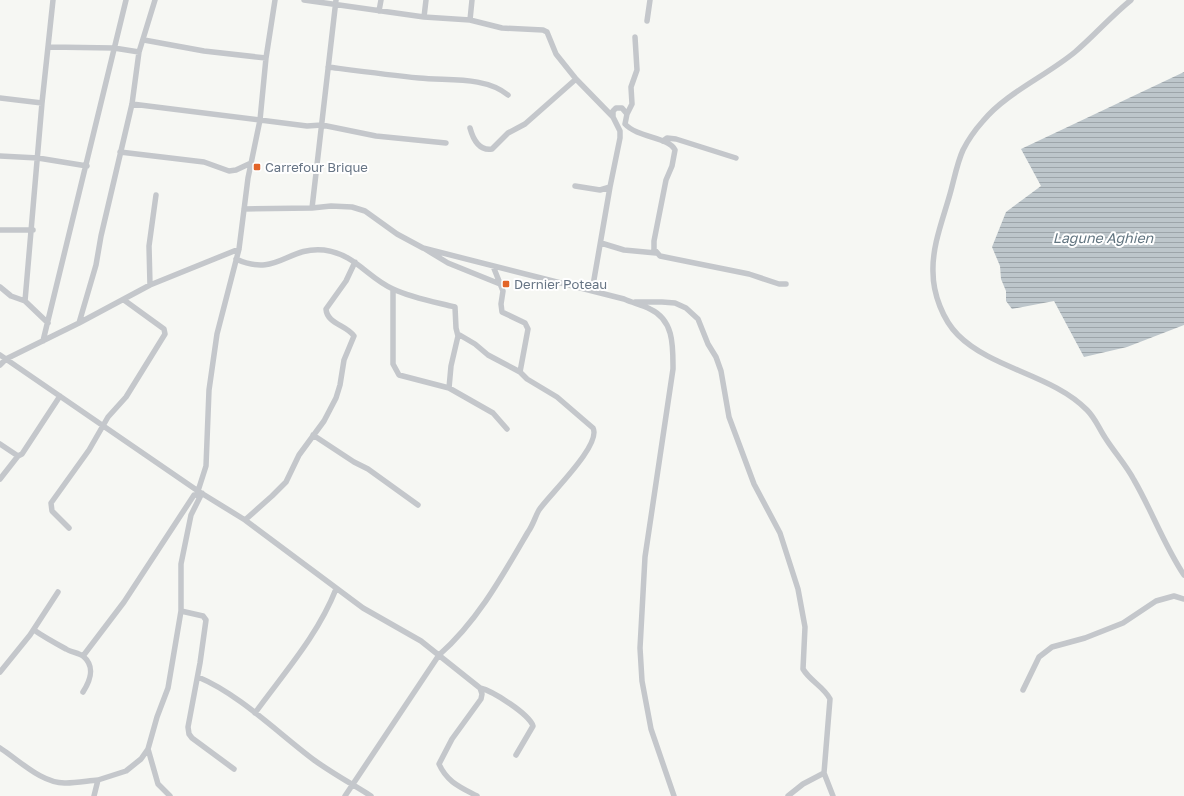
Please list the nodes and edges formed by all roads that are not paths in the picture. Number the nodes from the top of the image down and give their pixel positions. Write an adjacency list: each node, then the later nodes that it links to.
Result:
1 (53, 0): 18 (street)
2 (126, 0): 19 (street)
3 (155, 0): 17 (street)
4 (275, 0): 21 (street)
5 (304, 0): 11 (street)
6 (381, 0): 12 (street)
7 (426, 0): 13 (street)
8 (472, 0): 14 (street)
9 (650, 0): 15 (street)
10 (1131, 0): 86 (street)
11 (335, 2): 12 (street); 22 (street)
12 (379, 11): 13 (street)
13 (424, 17): 14 (street)
14 (470, 20): 23 (street)
15 (647, 21)
16 (635, 37): 28 (street)
17 (144, 40): 20 (street); 21 (street)
18 (49, 47): 19 (street); 26 (street)
19 (114, 48): 20 (street); 42 (street)
20 (139, 52): 27 (street)
21 (266, 58): 30 (street)
22 (328, 67): 24 (street); 33 (street)
23 (576, 79): 29 (street); 34 (street)
24 (508, 95)
25 (0, 98): 26 (street)
26 (42, 103): 39 (street)
27 (132, 104): 30 (street); 37 (street)
28 (627, 114): 29 (street); 31 (street)
29 (613, 117): 32 (street)
30 (260, 120): 33 (street); 41 (street)
31 (624, 122): 32 (street); 35 (street)
32 (618, 124): 44 (street)
33 (322, 125): 36 (street); 46 (street)
34 (470, 128)
35 (663, 140): 40 (street); 53 (street)
36 (446, 143)
37 (120, 152): 41 (street); 67 (street)
38 (0, 156): 39 (street)
39 (38, 158): 42 (street); 49 (street)
40 (736, 158)
41 (251, 162): 47 (street)
42 (86, 166): 66 (street)
43 (575, 186): 44 (street)
44 (610, 187): 50 (street)
45 (156, 195): 59 (street)
46 (312, 208): 47 (street); 51 (street)
47 (244, 209): 52 (street)
48 (0, 230): 49 (street)
49 (32, 230): 64 (street)
50 (600, 243): 53 (street); 62 (street)
51 (423, 248): 56 (street); 57 (street)
52 (238, 249): 54 (street); 59 (street)
53 (656, 253): 58 (street)
54 (236, 259): 55 (street); 82 (street)
55 (355, 262): 61 (street); 78 (street)
56 (493, 266): 57 (street); 62 (street)
57 (500, 284): 73 (street)
58 (786, 284)
59 (150, 285): 63 (street)
60 (0, 287): 64 (street)
61 (393, 289): 68 (street); 74 (street)
62 (592, 291): 65 (street)
63 (124, 300): 67 (street); 76 (street)
64 (25, 301): 66 (street)
65 (631, 302): 104 (street); 112 (street)
66 (48, 323): 69 (street)
67 (79, 323): 69 (street)
68 (458, 334): 73 (street); 74 (street)
69 (43, 341): 71 (street)
70 (0, 355): 71 (street)
71 (6, 359): 72 (street); 75 (street)
72 (0, 365)
73 (520, 372): 92 (street)
74 (449, 388): 77 (street)
75 (60, 396): 76 (street); 80 (street)
76 (103, 426): 82 (street); 85 (street)
77 (507, 429)
78 (313, 435): 83 (street); 84 (street)
79 (0, 444): 80 (street)
80 (18, 456): 81 (street)
81 (0, 479)
82 (199, 494): 84 (street); 90 (street); 93 (street)
83 (418, 505)
84 (245, 520): 87 (street)
85 (69, 528)
86 (1184, 575)
87 (336, 589): 92 (street); 99 (street)
88 (58, 592): 91 (street)
89 (1184, 599): 97 (street)
90 (181, 611): 95 (street); 101 (street)
91 (34, 630): 93 (street); 94 (street)
92 (439, 655): 96 (street); 106 (street)
93 (83, 656): 98 (street)
94 (0, 672)
95 (198, 677): 99 (street); 103 (street)
96 (480, 688): 102 (street); 111 (street)
97 (1023, 690)
98 (82, 692)
99 (254, 712): 106 (street)
100 (0, 748): 105 (street)
101 (148, 750): 105 (street); 108 (street)
102 (516, 755)
103 (234, 769)
104 (824, 773): 113 (street); 114 (street)
105 (98, 780): 107 (street)
106 (353, 785): 109 (street); 110 (street)
107 (94, 796)
108 (170, 796)
109 (345, 796)
110 (370, 796)
111 (477, 796)
112 (674, 796)
113 (788, 796)
114 (833, 796)

